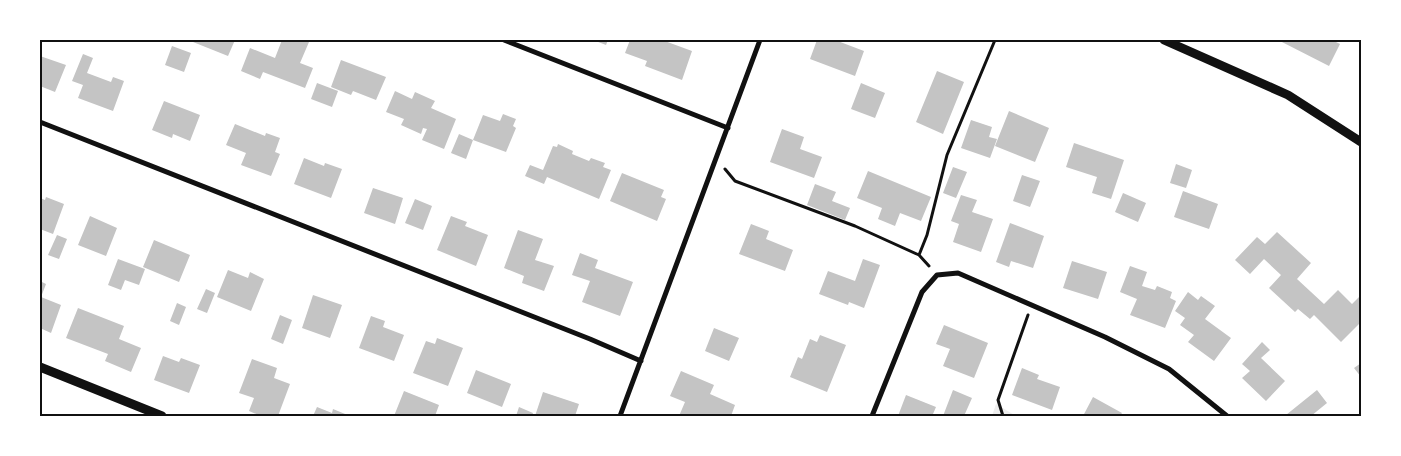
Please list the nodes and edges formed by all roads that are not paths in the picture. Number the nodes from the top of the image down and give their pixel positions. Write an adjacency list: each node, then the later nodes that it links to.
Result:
1 (504, 40): 5 (street)
2 (760, 40): 5 (street)
3 (1164, 40): 6 (street)
4 (40, 122): 7 (street)
5 (728, 128): 7 (street)
6 (1361, 142)
7 (641, 361): 10 (street)
8 (40, 367): 9 (street)
9 (162, 416)
10 (620, 416)
11 (872, 416): 12 (street)
12 (1226, 416)

